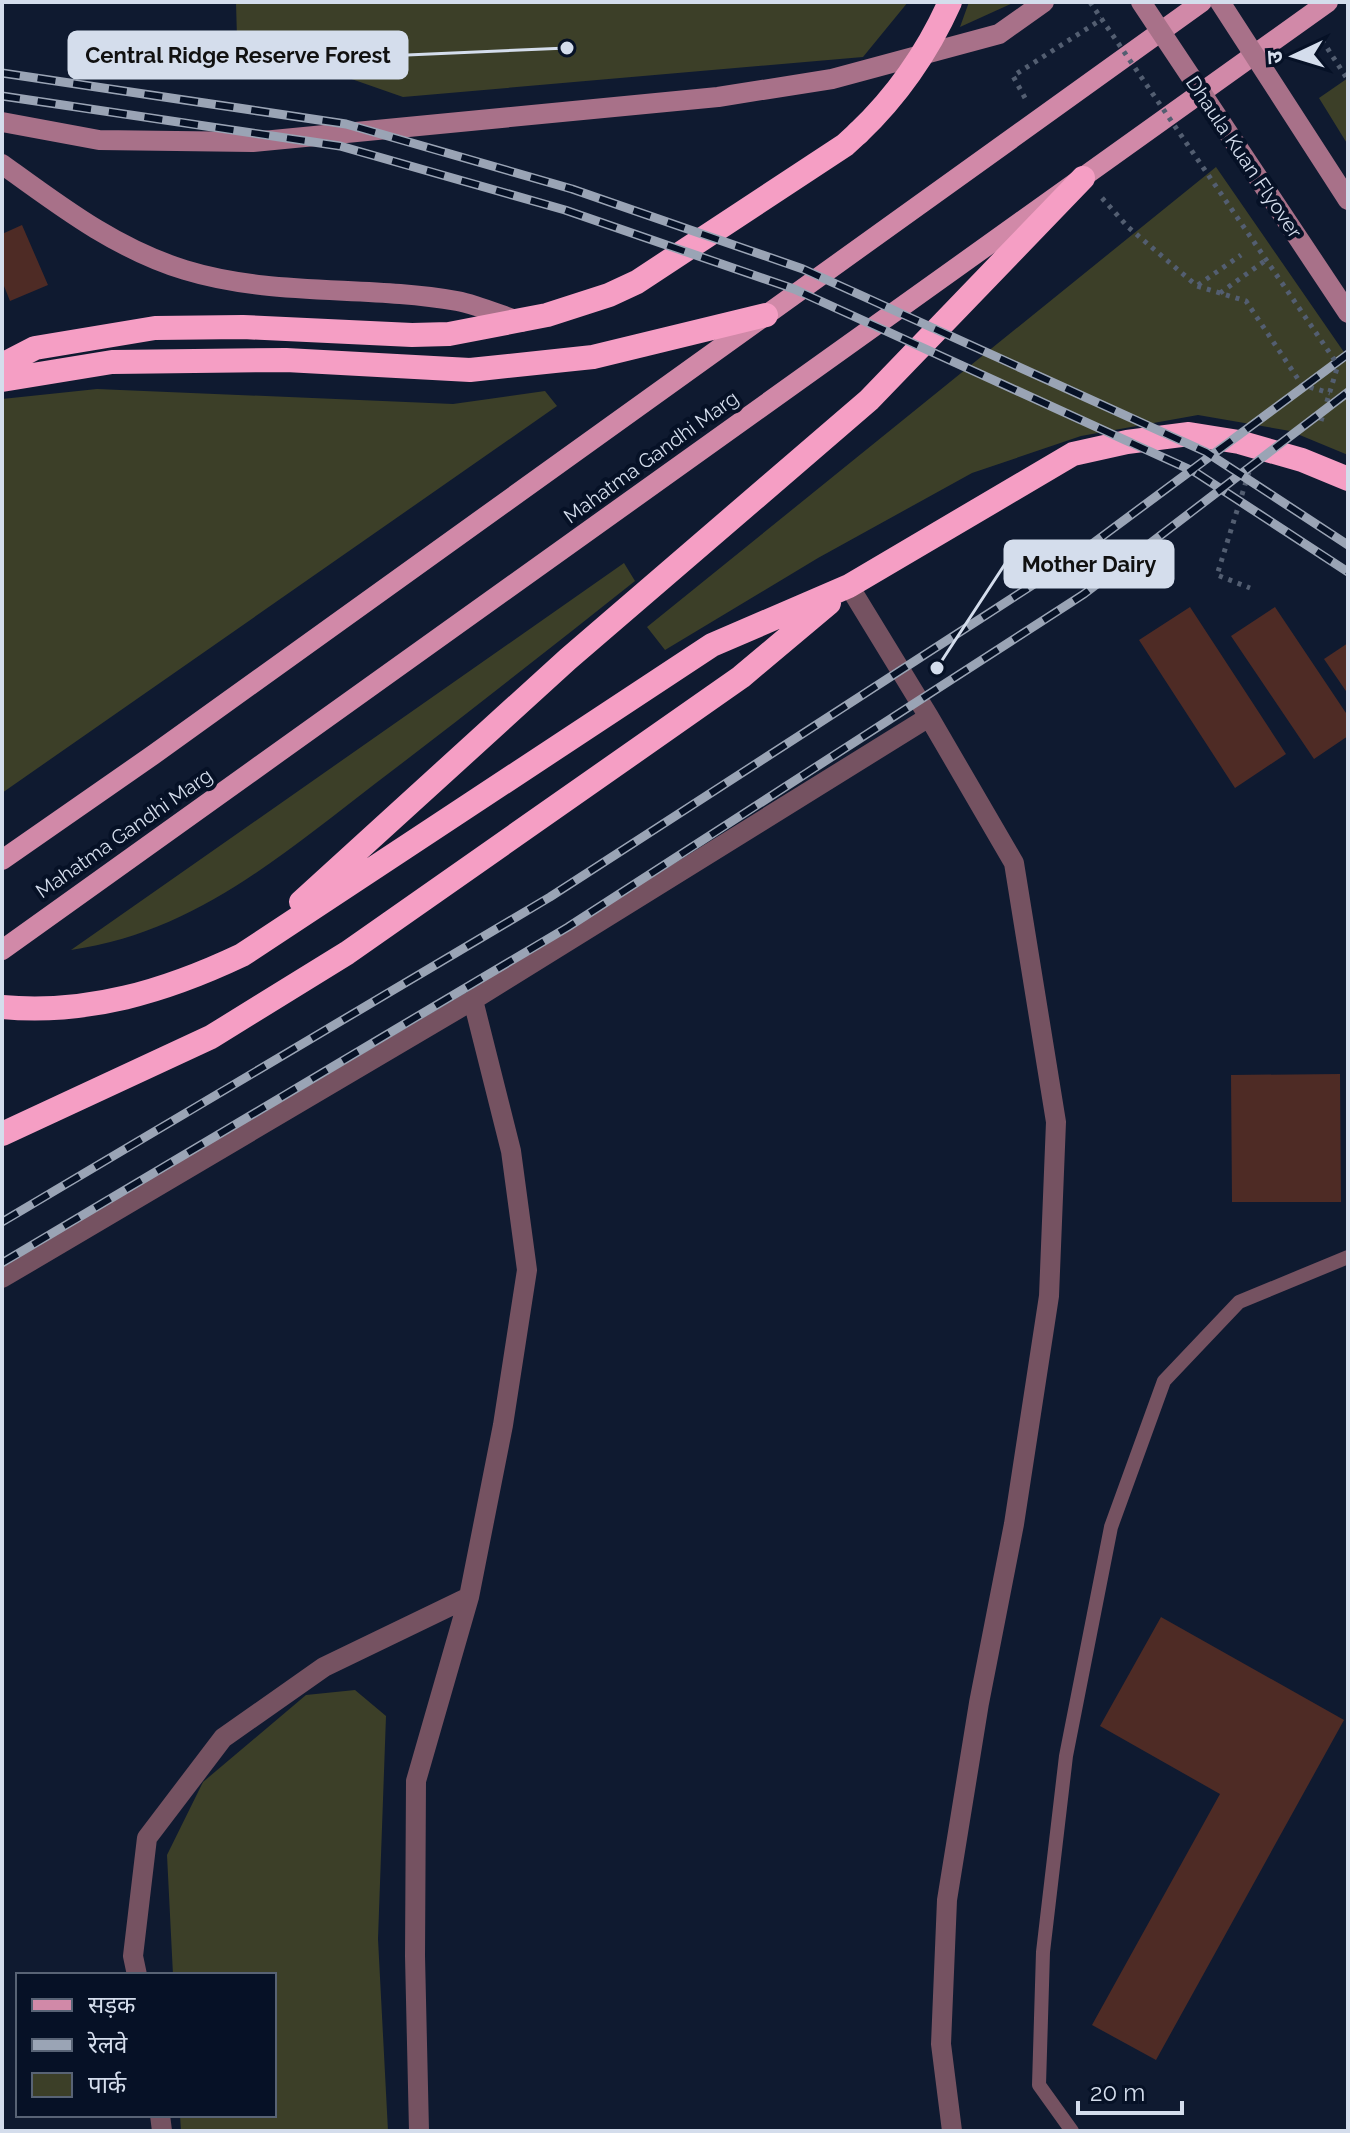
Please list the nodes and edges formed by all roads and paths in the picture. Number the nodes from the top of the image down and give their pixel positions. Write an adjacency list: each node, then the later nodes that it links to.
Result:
1 (950, 2): 22 (highway, bridge)
2 (1044, 2): 12 (main road)
3 (1090, 2): 9 (path, bridge)
4 (1141, 2): 20 (main road, Dhaula Kuan Flyover, bridge)
5 (1202, 2): 21 (main road)
6 (1220, 2): 15 (main road, bridge)
7 (1328, 2): 8 (main road, Mahatma Gandhi Marg)
8 (1307, 17): 11 (path); 14 (main road, Mahatma Gandhi Marg)
9 (1102, 19): 10 (path); 17 (path, bridge)
10 (1013, 76)
11 (1348, 80)
12 (2, 122)
13 (2, 164): 22 (main road)
14 (1083, 178): 18 (path); 33 (main road, Mahatma Gandhi Marg); 34 (highway)
15 (1348, 200)
16 (1241, 255): 18 (path)
17 (1266, 260): 19 (path); 25 (path, bridge)
18 (1197, 286): 19 (path)
19 (1219, 293): 25 (path)
20 (1348, 313)
21 (766, 315): 24 (highway); 32 (main road)
22 (521, 322): 23 (highway)
23 (2, 365)
24 (2, 380)
25 (1330, 393): 26 (path)
26 (1321, 421)
27 (1257, 447): 28 (highway); 29 (highway); 30 (path)
28 (1348, 479)
29 (849, 586): 31 (street); 34 (highway); 37 (highway)
30 (1250, 588)
31 (929, 717): 35 (street); 43 (street)
32 (2, 860)
33 (2, 950)
34 (242, 955): 36 (highway)
35 (473, 1000): 39 (street); 40 (street)
36 (2, 1007)
37 (2, 1134)
38 (1348, 1257): 44 (lane)
39 (2, 1278)
40 (469, 1597): 41 (street); 42 (street)
41 (137, 1973)
42 (419, 2131)
43 (952, 2131)
44 (1072, 2131)

